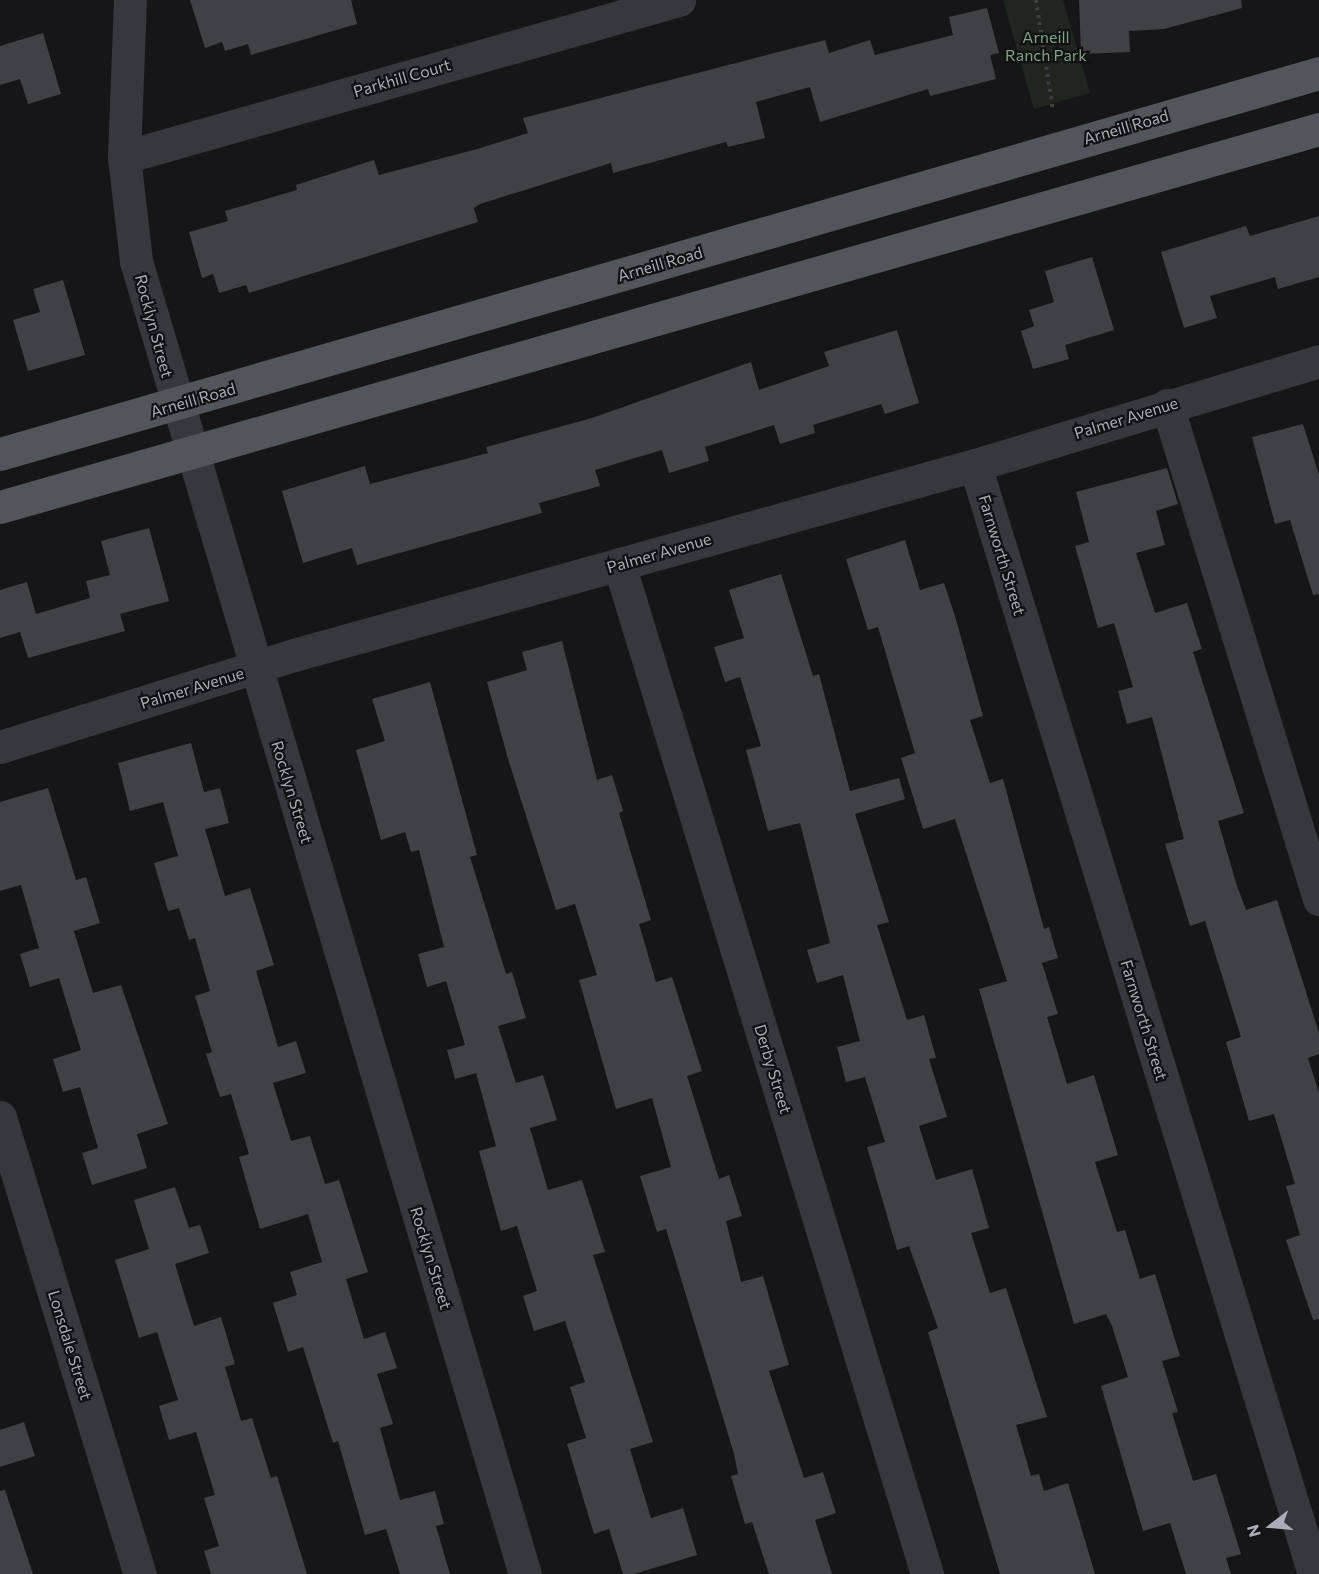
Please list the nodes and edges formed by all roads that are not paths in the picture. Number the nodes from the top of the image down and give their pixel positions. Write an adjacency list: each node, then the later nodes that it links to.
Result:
1 (130, 0): 5 (street, Rocklyn Street)
2 (679, 0): 5 (street, Parkhill Court)
3 (1319, 73): 8 (main road, Arneill Road)
4 (1319, 129): 9 (main road)
5 (124, 157): 8 (street, Rocklyn Street)
6 (1319, 361): 7 (street, Palmer Avenue)
7 (1167, 405): 11 (street, Palmer Avenue); 16 (street)
8 (176, 406): 9 (street, Rocklyn Street); 10 (main road, Arneill Road)
9 (190, 452): 12 (main road); 14 (street, Rocklyn Street)
10 (0, 454)
11 (975, 465): 13 (street, Palmer Avenue); 21 (street, Farnworth Street)
12 (0, 507)
13 (619, 564): 14 (street, Palmer Avenue); 20 (street, Derby Street)
14 (255, 668): 15 (street, Palmer Avenue); 19 (street, Rocklyn Street)
15 (0, 747)
16 (1319, 899)
17 (0, 1117): 18 (street, Lonsdale Street)
18 (140, 1574)
19 (525, 1574)
20 (927, 1574)
21 (1314, 1574)

